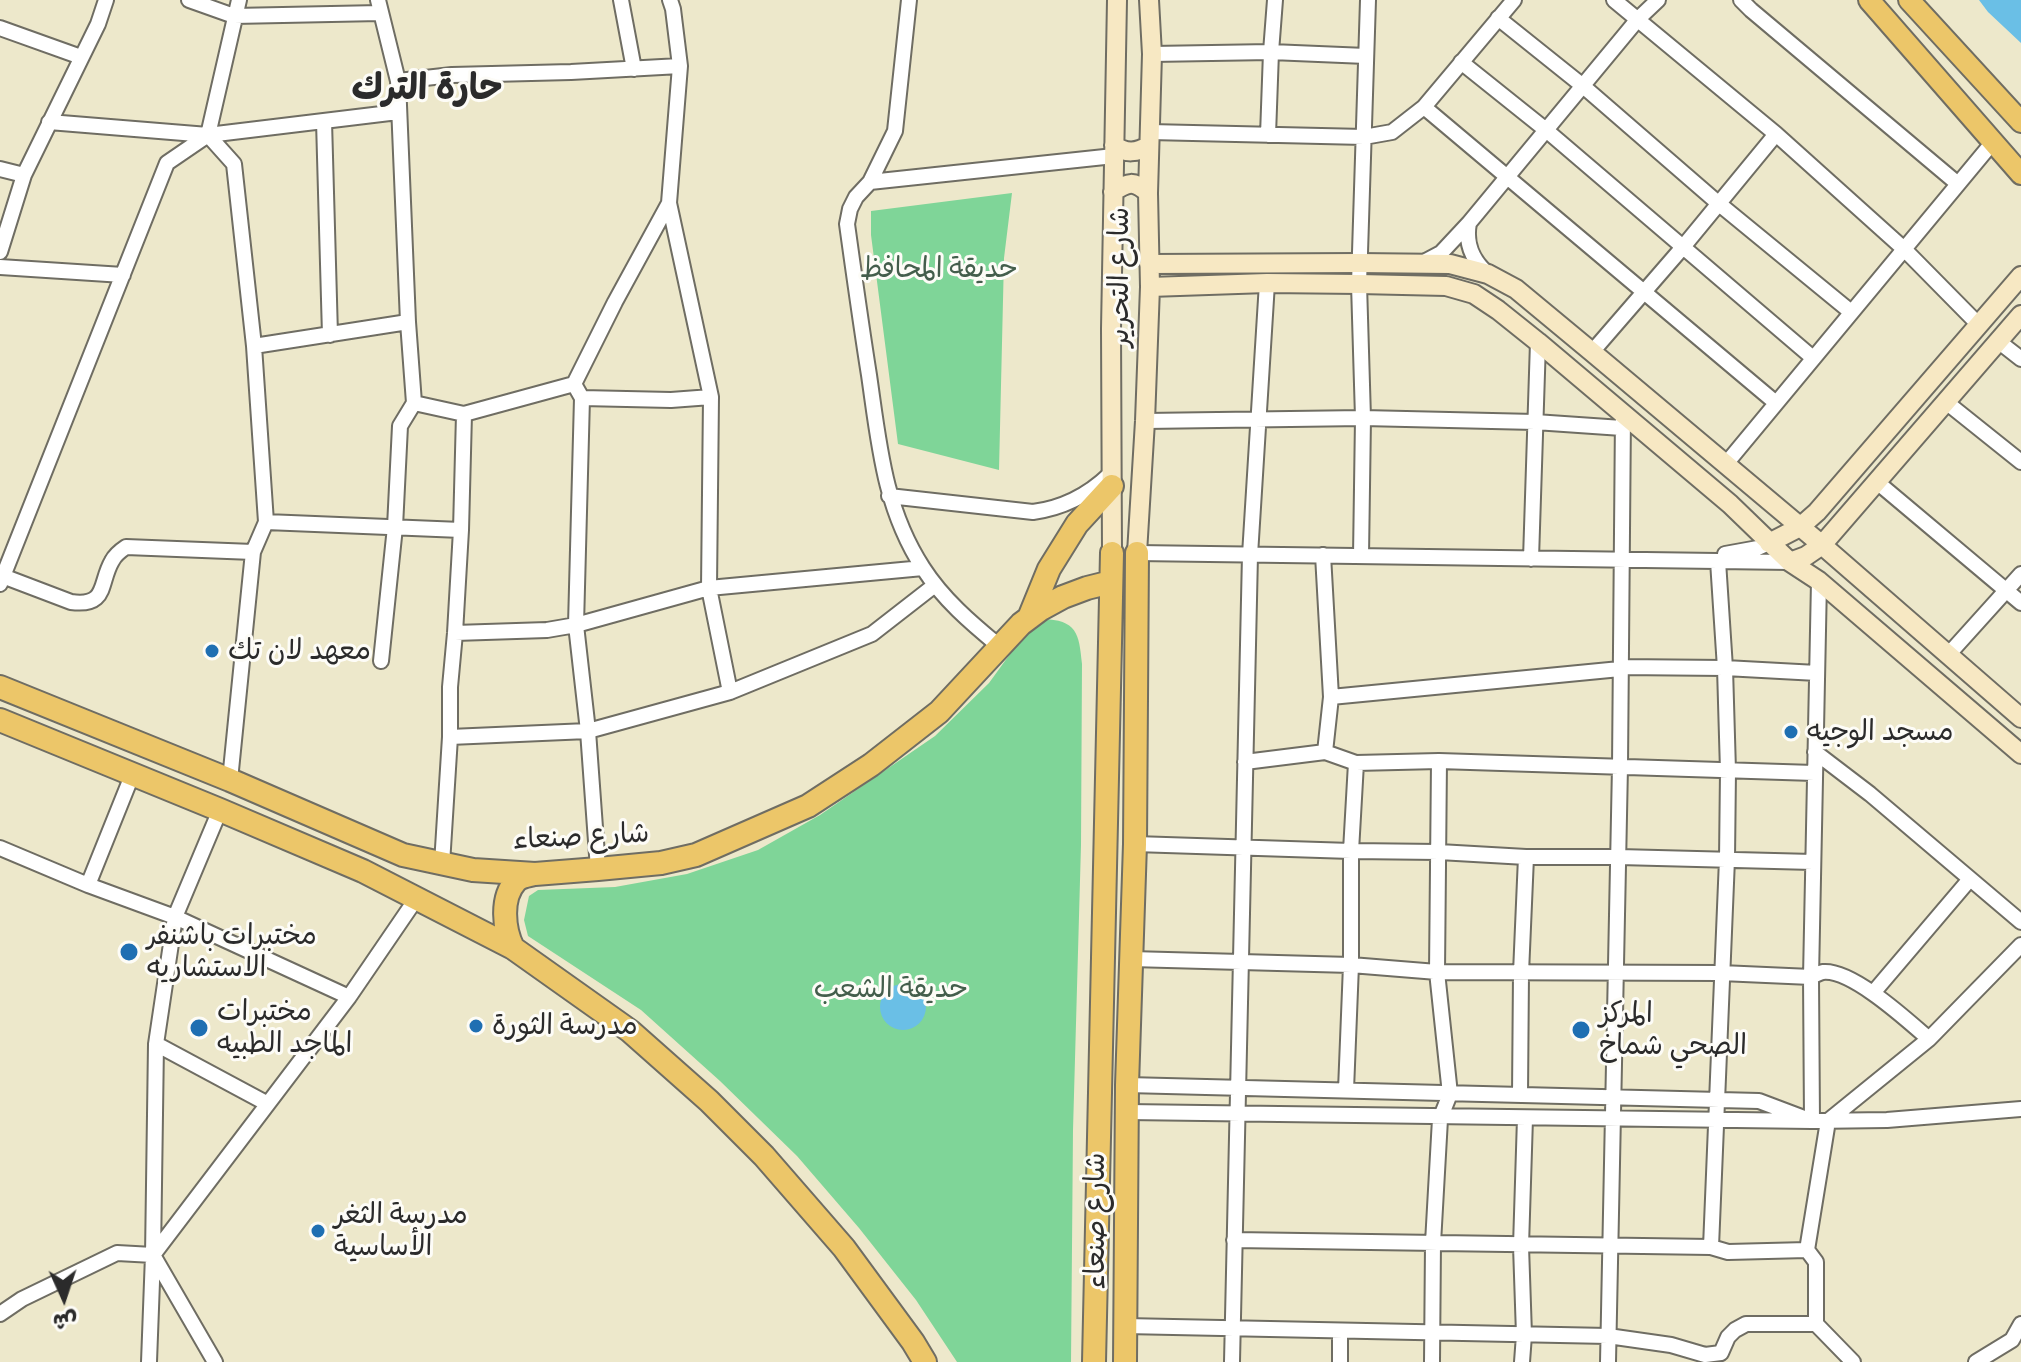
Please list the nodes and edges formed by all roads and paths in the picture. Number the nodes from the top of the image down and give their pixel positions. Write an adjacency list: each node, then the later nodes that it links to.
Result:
1 (106, 0): 25 (street)
2 (189, 0): 18 (street)
3 (239, 0): 18 (street)
4 (621, 0): 28 (street)
5 (670, 0): 27 (street)
6 (909, 0): 48 (street)
7 (1117, 0): 43 (main road, شارع التحرير)
8 (1149, 0): 23 (main road, شارع التحرير)
9 (1275, 0): 22 (street)
10 (1368, 0): 24 (street)
11 (1514, 0): 19 (street)
12 (1614, 0): 20 (street)
13 (1658, 0): 20 (street)
14 (1741, 0): 49 (street)
15 (1869, 0): 42 (main road)
16 (1909, 0): 35 (main road)
17 (379, 6): 18 (street); 29 (street)
18 (234, 16): 38 (street)
19 (1498, 18): 26 (street); 30 (street)
20 (1638, 19): 30 (street); 37 (street)
21 (0, 28): 25 (street)
22 (1271, 52): 23 (street); 24 (street); 39 (street)
23 (1152, 54): 41 (main road, شارع التحرير)
24 (1366, 56): 40 (street)
25 (81, 57): 34 (street)
26 (1461, 62): 31 (street); 36 (street)
27 (680, 66): 28 (street); 52 (street)
28 (634, 69): 29 (street)
29 (398, 81): 32 (street)
30 (1583, 86): 36 (street); 53 (street)
31 (1424, 107): 40 (street); 47 (street)
32 (398, 112): 33 (street); 71 (street)
33 (324, 121): 38 (street); 73 (street)
34 (49, 122): 38 (street); 46 (street)
35 (2021, 122)
36 (1546, 130): 47 (street); 55 (street)
37 (1776, 134): 53 (street); 56 (street)
38 (208, 135): 63 (street); 76 (street)
39 (1268, 135): 40 (street); 41 (street)
40 (1364, 137): 58 (street)
41 (1150, 138): 43 (main road); 51 (main road, شارع التحرير)
42 (1993, 142): 45 (main road); 49 (street)
43 (1114, 150): 48 (street); 50 (main road, شارع التحرير)
44 (0, 169): 46 (street)
45 (2021, 174)
46 (24, 175): 57 (street)
47 (1507, 177): 54 (street); 68 (street)
48 (870, 182): 96 (street)
49 (1958, 184): 56 (street)
50 (1113, 192): 51 (main road); 94 (main road, شارع التحرير)
51 (1148, 193): 59 (main road, شارع التحرير)
52 (669, 203): 80 (street); 81 (street)
53 (1718, 203): 55 (street); 69 (street)
54 (1469, 223): 60 (street); 62 (street)
55 (1683, 247): 68 (street); 78 (street)
56 (1904, 249): 69 (street); 72 (street)
57 (0, 252)
58 (1359, 263): 59 (main road); 60 (main road); 66 (street)
59 (1149, 264): 67 (main road, شارع التحرير)
60 (1419, 264): 62 (main road)
61 (0, 267): 63 (street)
62 (1488, 274): 77 (main road)
63 (123, 275): 116 (street)
64 (2021, 276): 72 (main road)
65 (1267, 283): 66 (main road); 67 (main road); 88 (street)
66 (1359, 284): 75 (main road); 87 (street)
67 (1150, 287): 89 (main road, شارع التحرير)
68 (1643, 291): 77 (street); 85 (street)
69 (1851, 312): 78 (street)
70 (2021, 315): 74 (main road)
71 (408, 322): 73 (street); 84 (street)
72 (1979, 325): 99 (main road)
73 (330, 335): 76 (street)
74 (1998, 341): 79 (street); 83 (main road)
75 (1538, 342): 90 (main road); 91 (street)
76 (254, 346): 97 (street)
77 (1592, 352): 93 (main road)
78 (1813, 358): 85 (street)
79 (2021, 359)
80 (574, 384): 82 (street); 86 (street)
81 (711, 397): 82 (street); 120 (street)
82 (582, 398): 124 (street)
83 (1946, 402): 92 (street); 95 (main road)
84 (414, 403): 86 (street); 98 (street)
85 (1776, 403): 93 (street)
86 (464, 414): 100 (street)
87 (1363, 418): 88 (street); 91 (street); 108 (street)
88 (1258, 420): 89 (street); 106 (street)
89 (1145, 421): 105 (main road, شارع التحرير)
90 (1622, 421): 91 (street); 101 (main road); 110 (street)
91 (1535, 422): 109 (street)
92 (2021, 462)
93 (1725, 465): 99 (main road)
94 (1112, 479): 96 (street); 104 (main road, شارع التحرير); 123 (highway)
95 (1877, 482): 102 (main road); 121 (street)
96 (889, 496): 114 (street)
97 (266, 522): 98 (street); 103 (street)
98 (395, 527): 100 (street); 128 (street)
99 (1800, 527): 101 (main road); 102 (main road)
100 (461, 530): 125 (street)
101 (1769, 543): 111 (street); 113 (main road)
102 (1822, 545): 113 (main road); 127 (main road)
103 (253, 552): 116 (street); 149 (street)
104 (1112, 553): 118 (highway, شارع صنعاء)
105 (1137, 553): 106 (street); 151 (highway, شارع صنعاء)
106 (1250, 555): 107 (street); 143 (street)
107 (1323, 555): 108 (street); 134 (street)
108 (1361, 556): 109 (street)
109 (1531, 559): 110 (street)
110 (1621, 559): 111 (street); 130 (street)
111 (1694, 560): 112 (street)
112 (1718, 561): 113 (street); 129 (street)
113 (1790, 562): 117 (main road)
114 (923, 568): 119 (street); 120 (street)
115 (2021, 574): 121 (street)
116 (1, 578)
117 (1819, 581): 131 (street); 141 (main road)
118 (1111, 582): 123 (highway, شارع صنعاء); 219 (highway, شارع صنعاء)
119 (935, 585): 126 (street); 132 (street)
120 (709, 588): 124 (street); 132 (street)
121 (2006, 591): 122 (street); 127 (street)
122 (2021, 603)
123 (1029, 618): 126 (highway, شارع صنعاء)
124 (576, 625): 125 (street); 137 (street)
125 (455, 633): 138 (street)
126 (999, 646): 161 (highway, شارع صنعاء)
127 (1948, 655): 135 (main road)
128 (381, 661)
129 (1725, 668): 130 (street); 131 (street); 146 (street)
130 (1620, 669): 134 (street); 145 (street)
131 (1817, 673): 140 (street)
132 (730, 692): 137 (street)
133 (3, 694): 149 (highway, شارع صنعاء)
134 (1331, 697): 139 (street)
135 (2021, 718)
136 (0, 720): 147 (highway)
137 (588, 731): 138 (street); 161 (street)
138 (450, 737): 160 (street)
139 (1325, 752): 143 (street); 144 (street)
140 (1815, 752): 148 (street); 163 (street)
141 (2021, 754)
142 (1439, 761): 144 (street); 145 (street); 155 (street)
143 (1245, 762): 152 (street)
144 (1356, 763): 154 (street)
145 (1620, 766): 146 (street); 157 (street)
146 (1728, 771): 148 (street); 158 (street)
147 (133, 773): 150 (highway); 164 (street)
148 (1814, 773): 159 (street)
149 (230, 780): 160 (highway, شارع صنعاء)
150 (220, 810): 165 (highway); 166 (street)
151 (1135, 844): 152 (street); 170 (highway, شارع صنعاء)
152 (1243, 847): 154 (street); 171 (street)
153 (0, 848): 164 (street)
154 (1351, 851): 155 (street); 172 (street)
155 (1439, 852): 156 (street); 173 (street)
156 (1526, 857): 157 (street); 175 (street)
157 (1619, 857): 158 (street); 174 (street)
158 (1727, 859): 159 (street); 176 (street)
159 (1813, 862): 177 (street)
160 (442, 864): 162 (highway, شارع صنعاء)
161 (598, 869): 162 (highway, شارع صنعاء)
162 (535, 874): 169 (highway)
163 (1970, 879): 167 (street); 178 (street)
164 (88, 885): 166 (street)
165 (416, 899): 169 (highway); 179 (street)
166 (175, 917): 179 (street); 181 (street)
167 (2021, 922)
168 (2021, 945): 180 (street)
169 (513, 948): 218 (highway)
170 (1131, 959): 171 (street); 182 (highway, شارع صنعاء)
171 (1241, 962): 172 (street); 183 (street)
172 (1351, 965): 173 (street); 184 (street)
173 (1437, 972): 175 (street); 185 (street)
174 (1617, 972): 175 (street); 176 (street); 187 (street)
175 (1521, 973): 186 (street)
176 (1721, 973): 177 (street); 188 (street)
177 (1811, 977): 178 (street); 197 (street)
178 (1873, 993): 180 (street)
179 (349, 997): 189 (street)
180 (1929, 1039): 198 (street)
181 (156, 1044): 189 (street); 205 (street)
182 (1127, 1085): 183 (street); 191 (highway, شارع صنعاء)
183 (1238, 1088): 184 (street); 192 (street)
184 (1346, 1090): 185 (street)
185 (1450, 1094): 186 (street); 193 (street)
186 (1520, 1095): 187 (street)
187 (1614, 1098): 188 (street); 195 (street)
188 (1717, 1099): 196 (street); 197 (street)
189 (266, 1103): 205 (street)
190 (2021, 1109): 198 (street)
191 (1127, 1112): 192 (street); 209 (highway, شارع صنعاء)
192 (1237, 1114): 193 (street); 199 (street)
193 (1441, 1117): 194 (street); 200 (street)
194 (1525, 1118): 195 (street); 201 (street)
195 (1614, 1119): 196 (street); 202 (street)
196 (1717, 1120): 197 (street); 203 (street)
197 (1812, 1121): 198 (street)
198 (1828, 1121): 204 (street)
199 (1234, 1240): 200 (street); 210 (street)
200 (1433, 1243): 201 (street); 212 (street)
201 (1522, 1244): 202 (street); 213 (street)
202 (1610, 1246): 203 (street); 214 (street)
203 (1711, 1247): 204 (street)
204 (1807, 1250): 207 (street)
205 (153, 1255): 206 (street); 216 (street); 217 (street)
206 (0, 1314)
207 (1816, 1324): 215 (street); 226 (street)
208 (2021, 1324): 227 (street)
209 (1125, 1326): 210 (street); 220 (highway, شارع صنعاء)
210 (1232, 1328): 211 (street); 221 (street)
211 (1340, 1331): 212 (street); 222 (street)
212 (1434, 1333): 213 (street); 223 (street)
213 (1524, 1335): 214 (street); 224 (street)
214 (1608, 1336): 215 (street); 225 (street)
215 (1725, 1358)
216 (149, 1362)
217 (215, 1362)
218 (925, 1362)
219 (1094, 1362)
220 (1125, 1362)
221 (1232, 1362)
222 (1340, 1362)
223 (1432, 1362)
224 (1522, 1362)
225 (1608, 1362)
226 (1853, 1362)
227 (1976, 1362)

